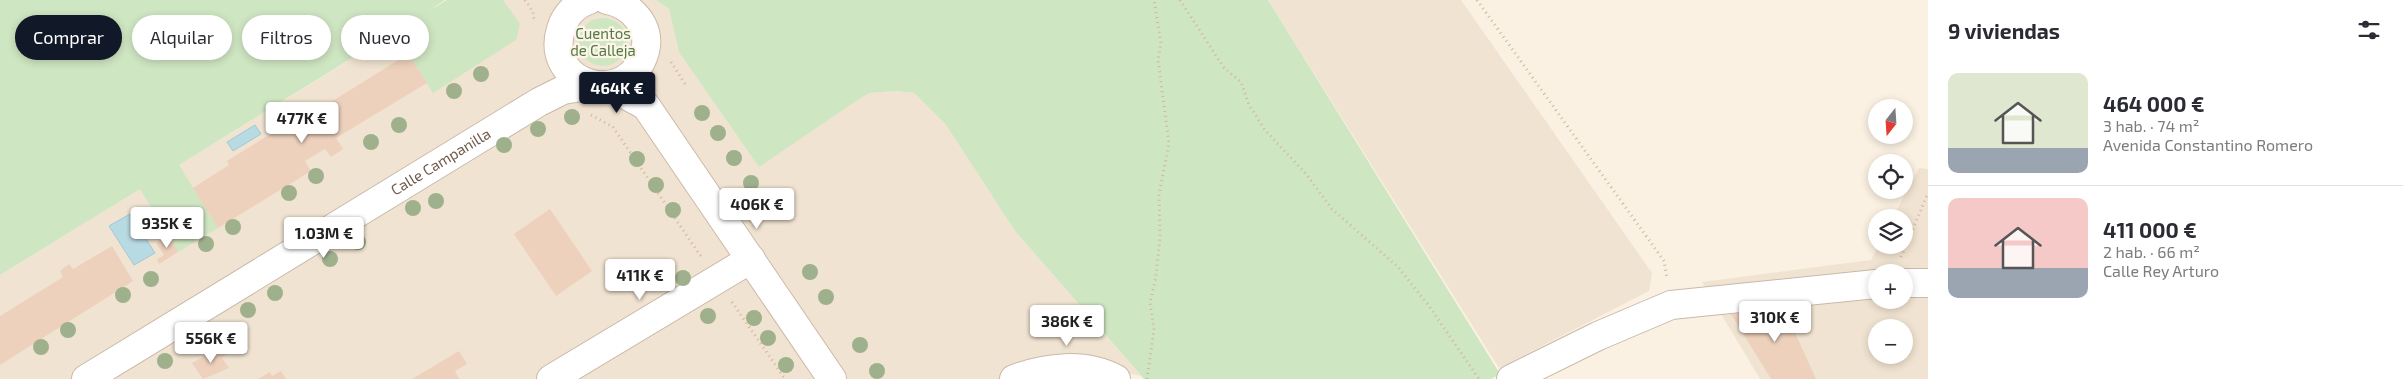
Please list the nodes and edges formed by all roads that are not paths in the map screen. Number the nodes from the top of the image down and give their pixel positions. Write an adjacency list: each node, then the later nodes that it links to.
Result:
1 (607, 0): 4 (street)
2 (574, 5): 3 (street)
3 (559, 52): 5 (street); 6 (street)
4 (640, 64): 5 (street, Calle Campanilla); 7 (street)
5 (601, 85): 6 (street, Calle Campanilla); 7 (street)
6 (546, 98): 12 (street, Calle Campanilla)
7 (646, 106): 8 (street)
8 (751, 259): 13 (street); 14 (street)
9 (1913, 278): 10 (street)
10 (1928, 284)
11 (1868, 285): 17 (street)
12 (86, 379)
13 (551, 379)
14 (832, 379)
15 (1014, 379): 16 (street)
16 (1116, 379)
17 (1511, 379)

